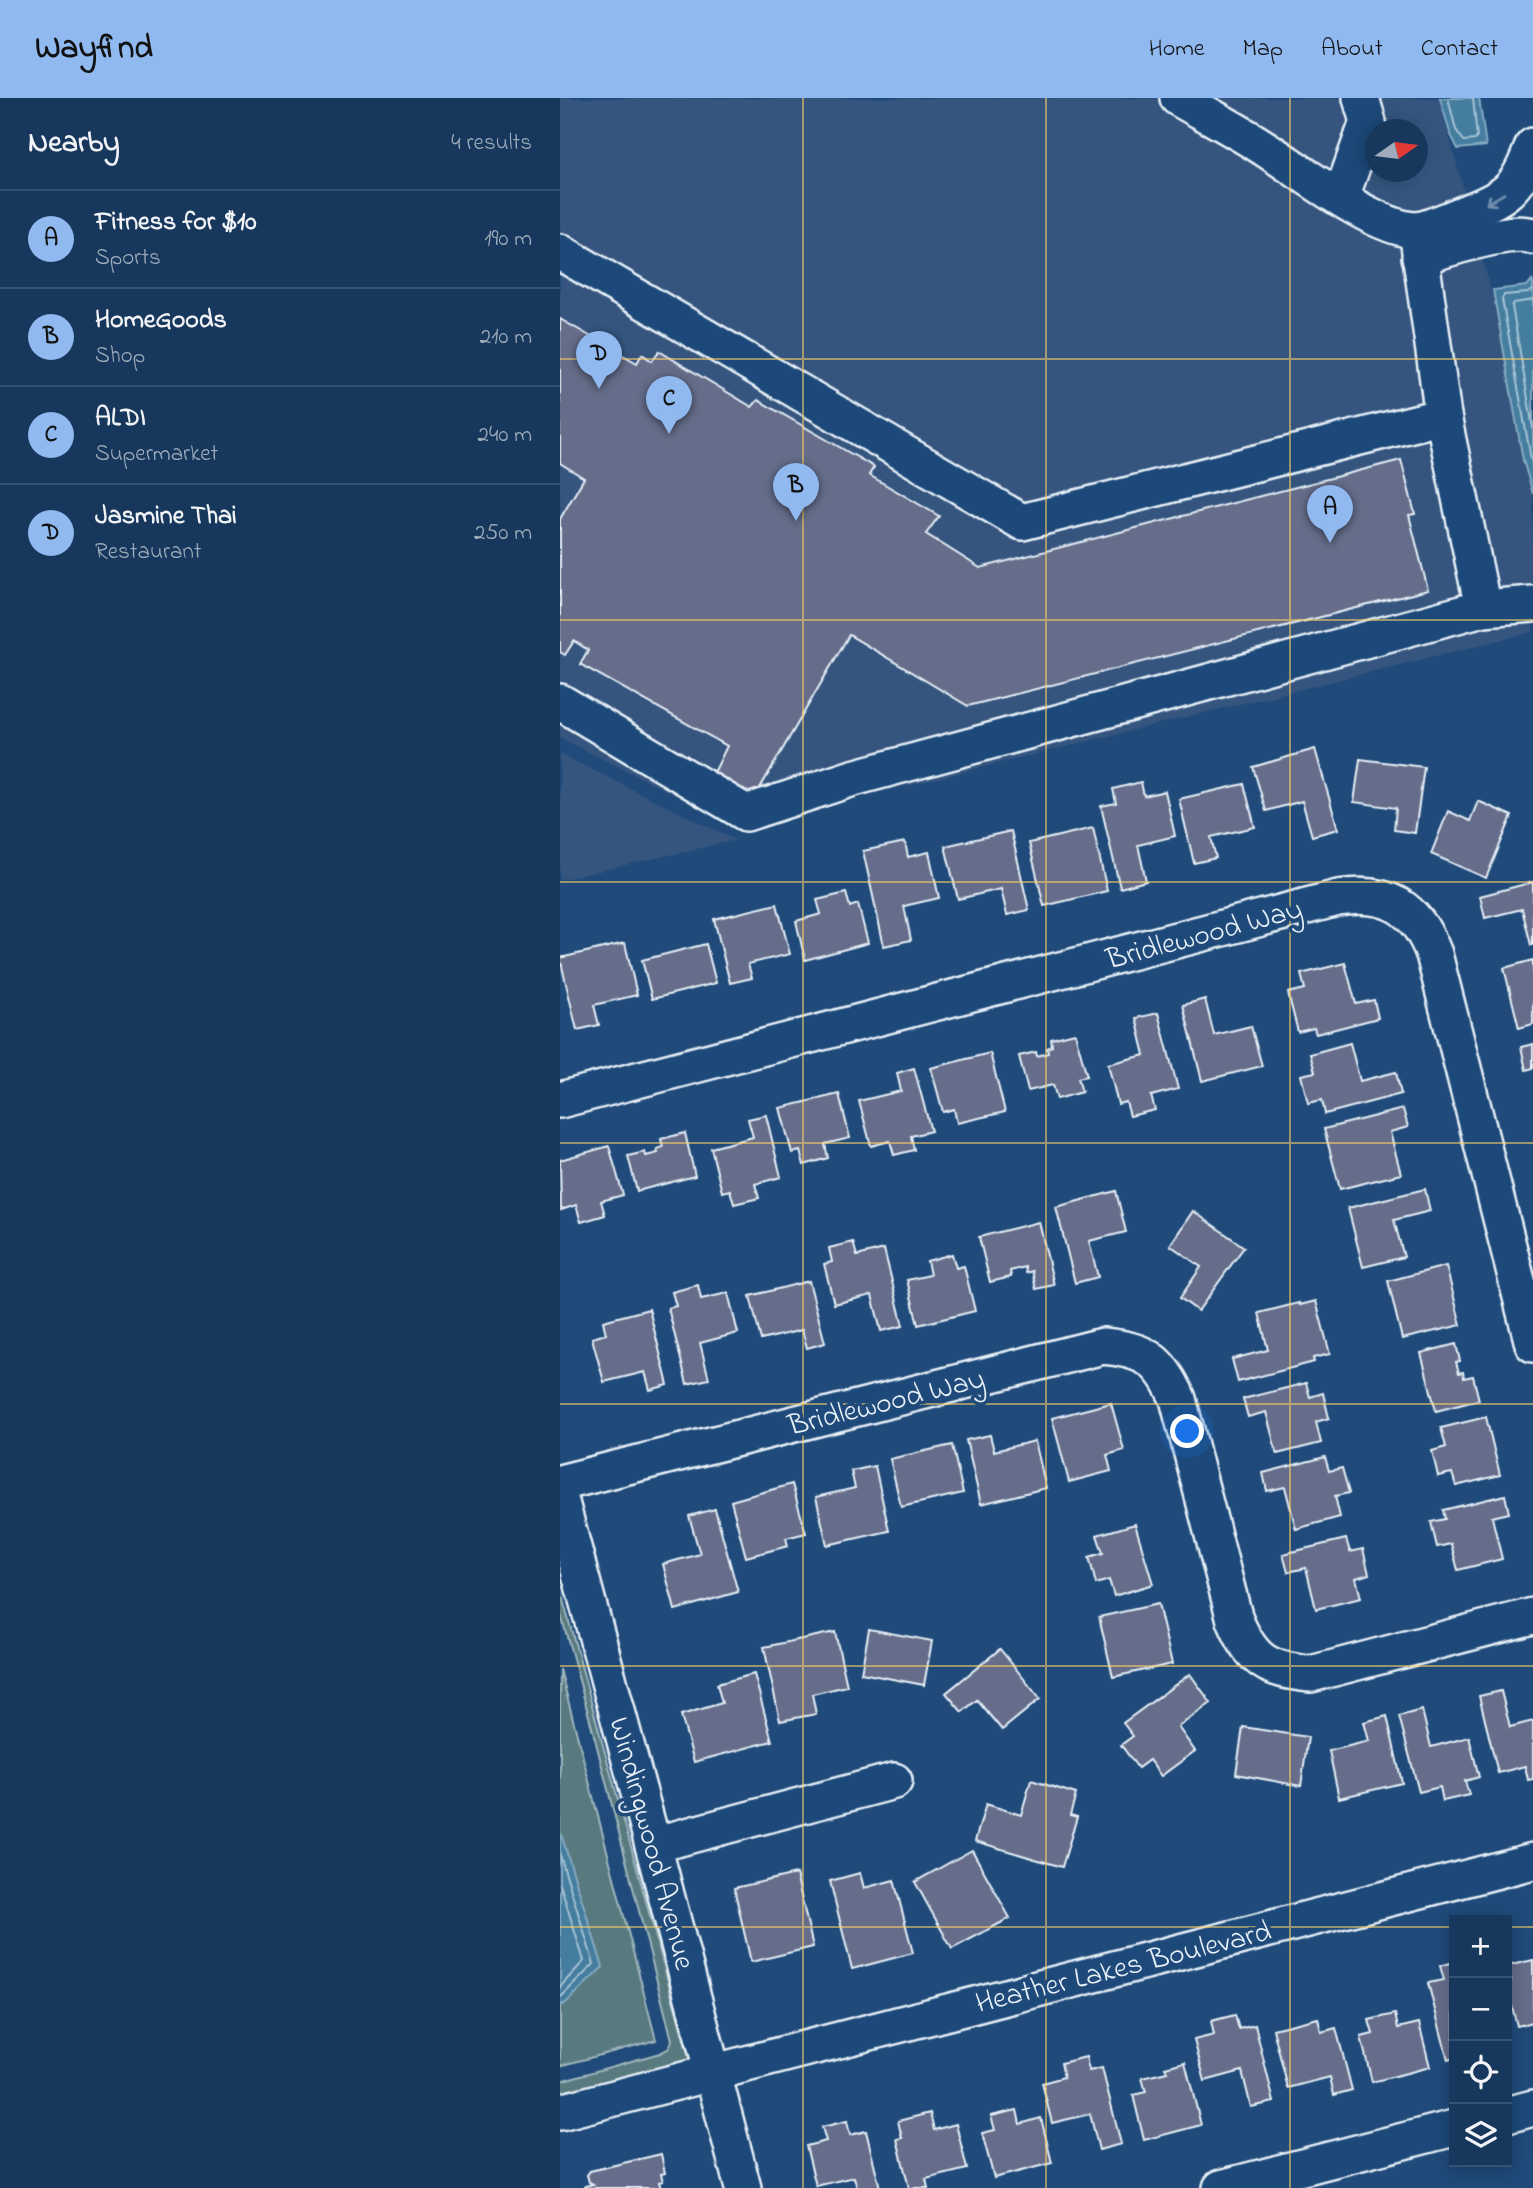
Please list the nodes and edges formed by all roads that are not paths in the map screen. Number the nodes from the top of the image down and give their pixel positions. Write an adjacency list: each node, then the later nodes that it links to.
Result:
1 (1178, 98): 4 (street)
2 (1361, 98): 4 (street)
3 (1533, 146): 6 (street, one-way to 6)
4 (1341, 197): 6 (street)
5 (1533, 236): 6 (street)
6 (1419, 244): 8 (street)
7 (560, 252): 8 (street)
8 (1443, 416): 10 (street)
9 (1533, 604): 10 (street)
10 (1483, 608): 11 (street)
11 (560, 702)
12 (560, 1100): 13 (street, Bridlewood Way)
13 (1533, 1344)
14 (560, 1483): 16 (street, Bridlewood Way)
15 (560, 1499): 18 (street, Windingwood Avenue)
16 (1533, 1616)
17 (894, 1781): 18 (street)
18 (653, 1845): 20 (street, Windingwood Avenue)
19 (1533, 1861): 20 (street, Heather Lakes Boulevard)
20 (713, 2072): 22 (street, Heather Lakes Boulevard); 25 (street, Windingwood Avenue)
21 (1533, 2108): 23 (street)
22 (560, 2112)
23 (1512, 2114)
24 (1449, 2129): 26 (street)
25 (743, 2188)
26 (1221, 2188)

